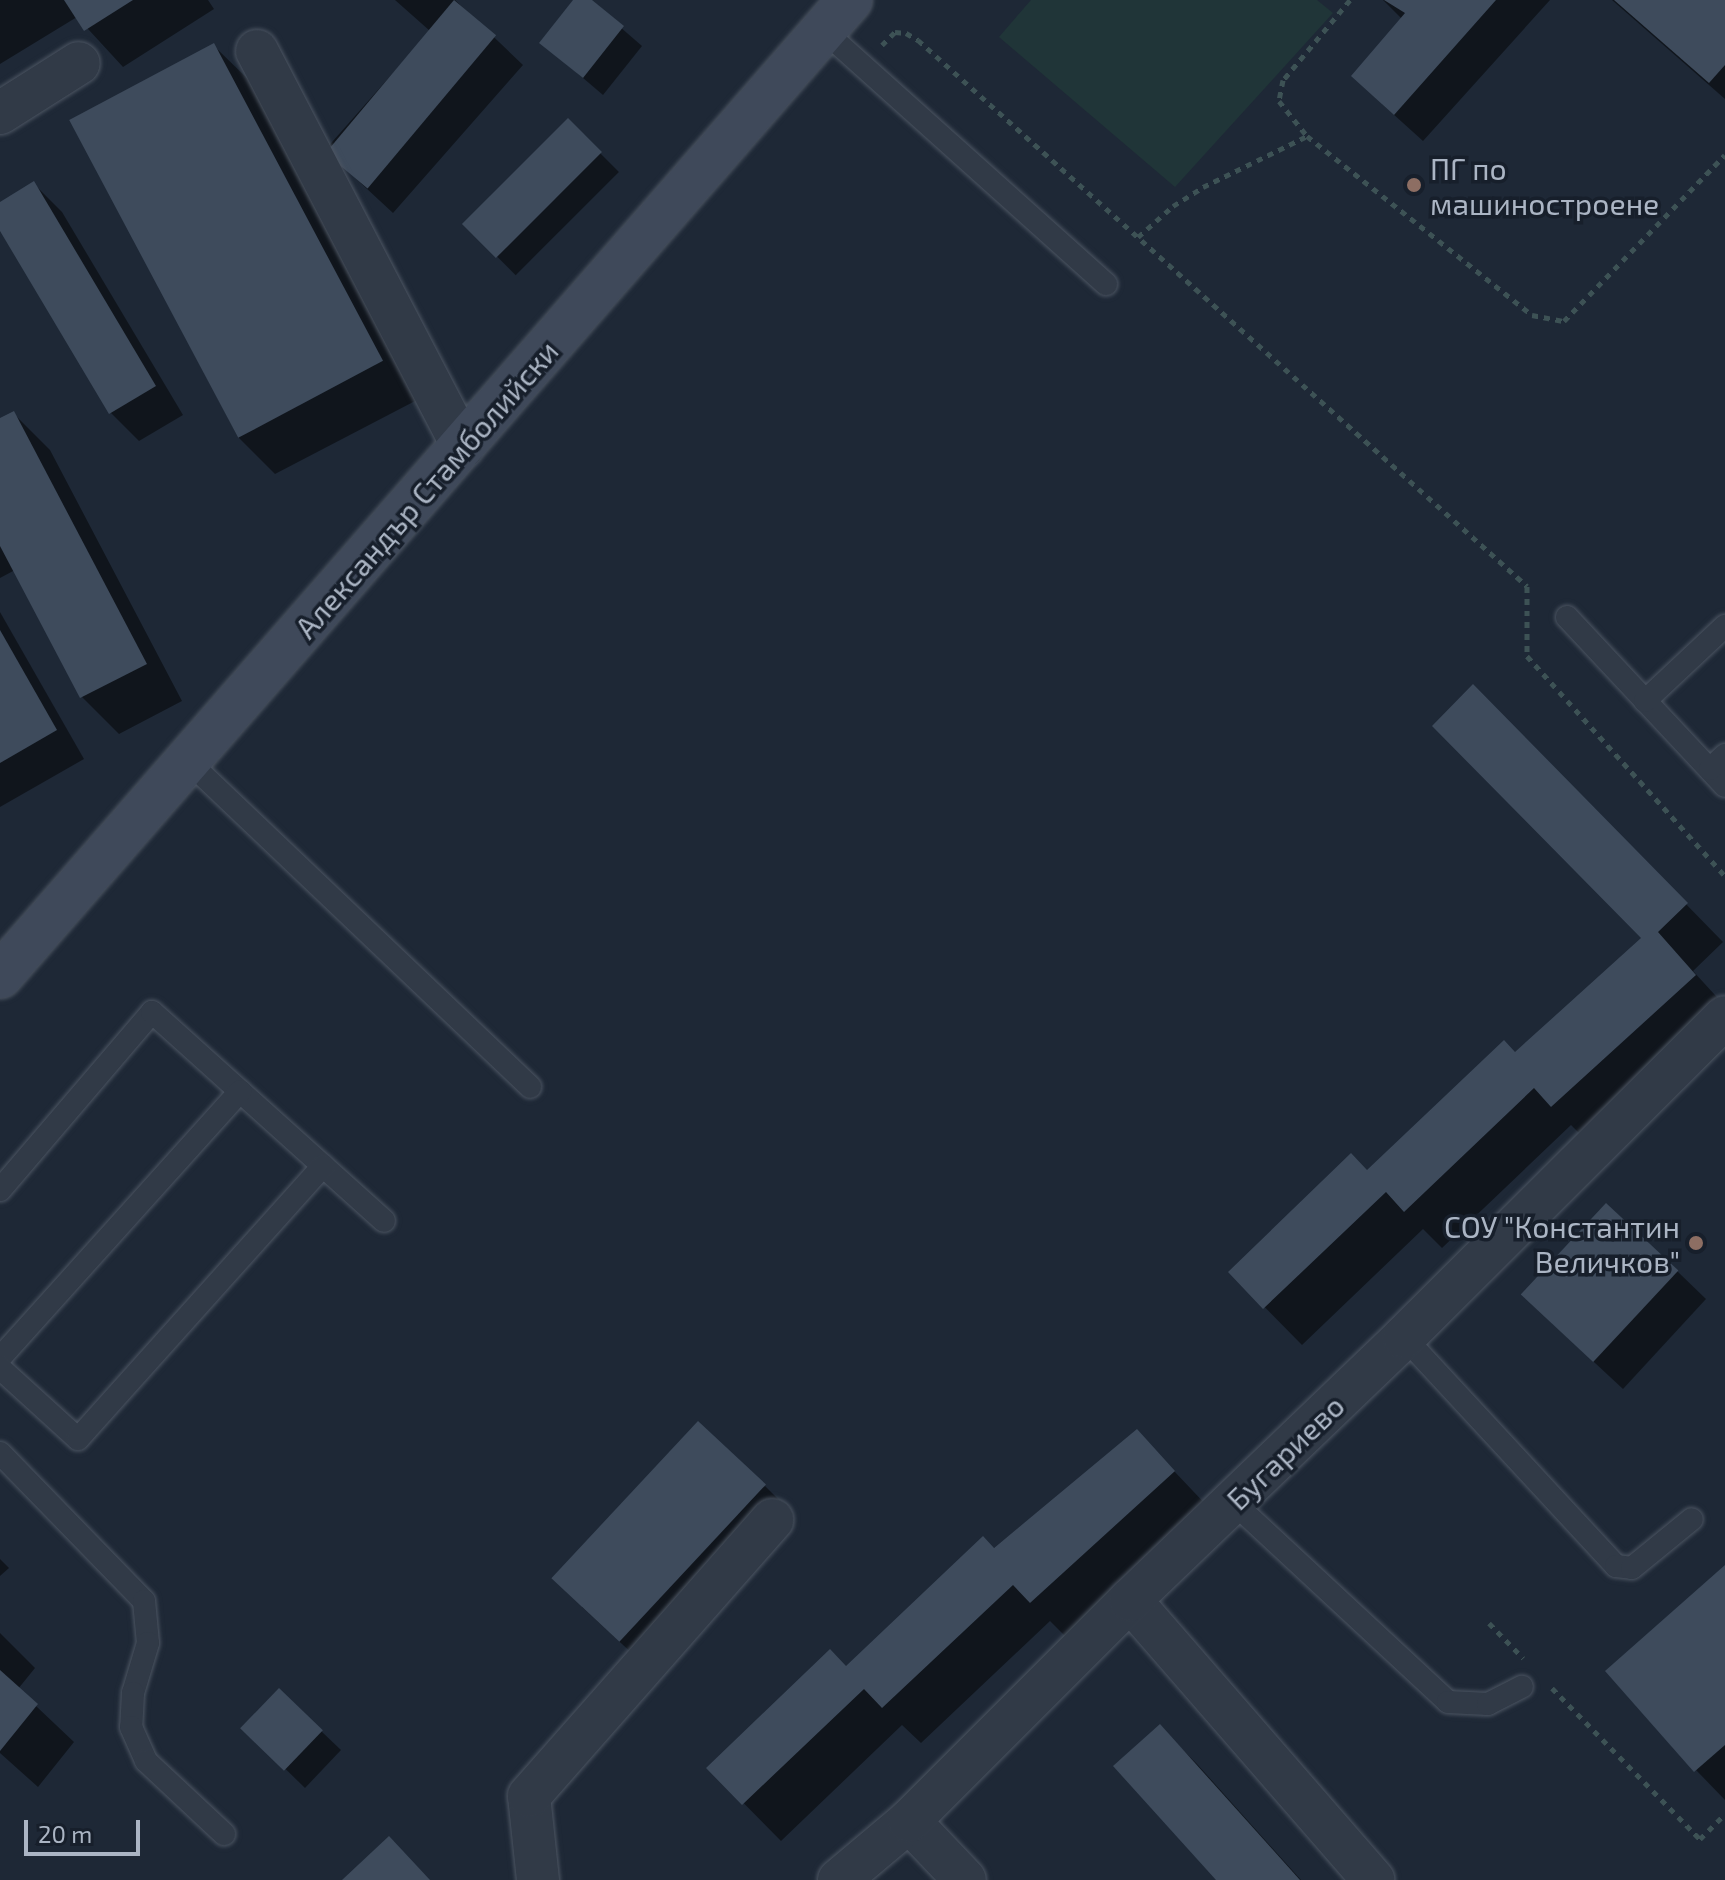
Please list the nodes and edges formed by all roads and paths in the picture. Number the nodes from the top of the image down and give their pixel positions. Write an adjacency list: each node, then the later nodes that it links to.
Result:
1 (1350, 0): 7 (path)
2 (837, 15): 5 (lane); 11 (street, Александър Стамболийски)
3 (257, 51): 11 (street)
4 (79, 63): 6 (street)
5 (862, 65): 9 (path); 10 (lane)
6 (0, 113)
7 (1307, 136): 8 (path); 9 (path)
8 (1725, 155)
9 (1138, 237): 17 (path)
10 (1106, 284)
11 (463, 447): 15 (street, Александър Стамболийски)
12 (1567, 617): 14 (lane)
13 (1725, 626): 14 (lane)
14 (1645, 701): 16 (lane)
15 (189, 762): 18 (street, Александър Стамболийски); 20 (lane)
16 (1720, 770)
17 (1725, 876)
18 (0, 976)
19 (1725, 1017): 25 (street, Бугариево)
20 (530, 1087)
21 (240, 1091): 22 (lane); 23 (lane); 26 (lane)
22 (323, 1166): 24 (lane); 27 (lane)
23 (0, 1190)
24 (384, 1221)
25 (1404, 1337): 29 (street, Бугариево); 30 (lane)
26 (0, 1358)
27 (0, 1368)
28 (0, 1453): 38 (lane)
29 (1234, 1503): 32 (street, Бугариево); 34 (lane)
30 (1692, 1519)
31 (772, 1520): 39 (street)
32 (1130, 1600): 37 (street, Бугариево); 42 (street)
33 (1489, 1623): 34 (path)
34 (1527, 1678)
35 (1544, 1680): 36 (path)
36 (1725, 1814)
37 (909, 1821): 40 (street, Бугариево); 41 (street)
38 (224, 1834)
39 (538, 1880)
40 (839, 1880)
41 (965, 1880)
42 (1373, 1880)

